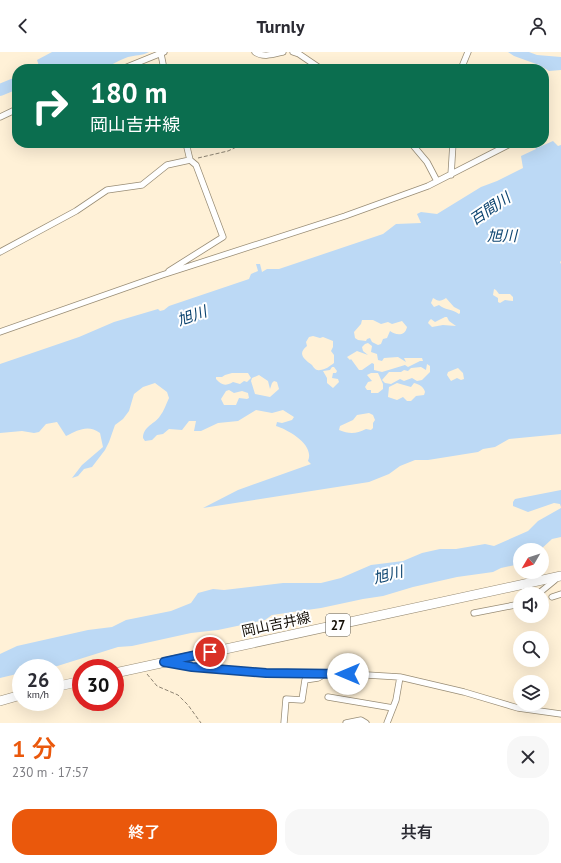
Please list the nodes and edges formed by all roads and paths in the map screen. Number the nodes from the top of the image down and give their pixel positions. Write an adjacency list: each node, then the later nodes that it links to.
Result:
1 (255, 52): 2 (street)
2 (284, 52)
3 (293, 52): 8 (street)
4 (468, 52): 9 (street)
5 (162, 53): 6 (street); 7 (street)
6 (134, 64)
7 (163, 64)
8 (314, 64)
9 (463, 64)
10 (12, 111): 11 (street)
11 (0, 117)
12 (187, 148): 17 (street)
13 (234, 148): 17 (path)
14 (415, 148): 19 (street)
15 (453, 148): 18 (street)
16 (502, 148): 18 (street)
17 (190, 160): 20 (street); 21 (street)
18 (451, 175): 19 (street)
19 (437, 181): 21 (street)
20 (0, 252)
21 (162, 275): 22 (street)
22 (0, 332)
23 (558, 579): 24 (street); 29 (main road, 岡山吉井線 / 27)
24 (547, 587)
25 (561, 594): 26 (street)
26 (552, 596)
27 (513, 605): 28 (street)
28 (474, 613)
29 (164, 662): 30 (main road, 岡山吉井線 / 27); 32 (street)
30 (141, 667): 31 (main road, 岡山吉井線 / 27); 39 (path)
31 (124, 671)
32 (325, 674): 33 (street); 40 (street)
33 (400, 677): 37 (street); 38 (street)
34 (328, 697): 37 (street)
35 (12, 698): 36 (main road)
36 (0, 701)
37 (393, 708): 43 (street)
38 (561, 714)
39 (201, 723)
40 (284, 723)
41 (346, 723): 42 (street)
42 (366, 723)
43 (387, 723)

